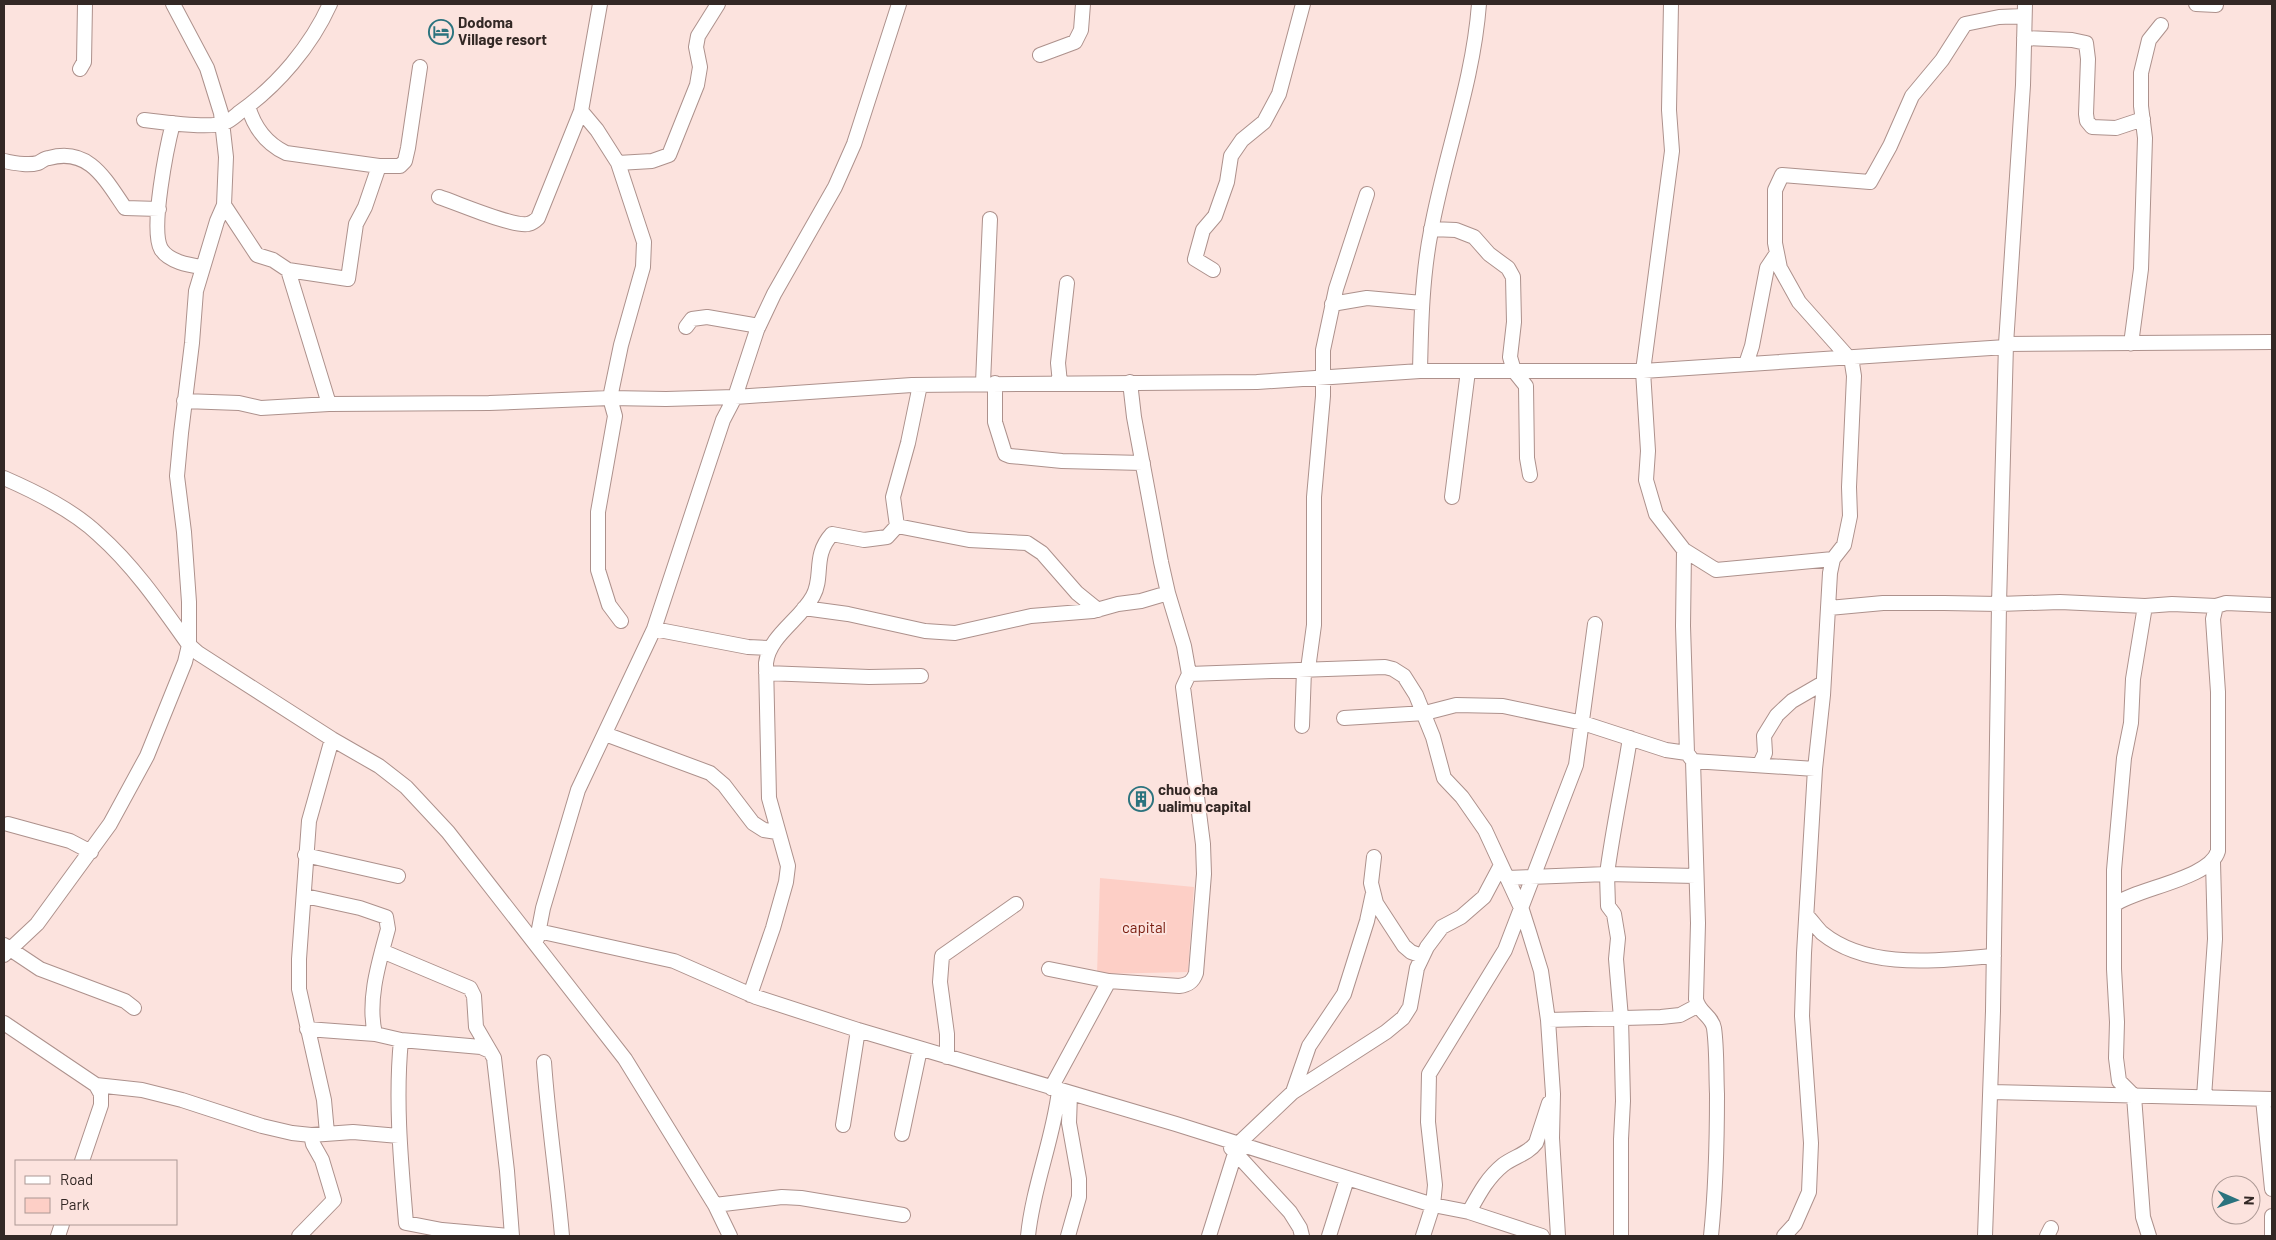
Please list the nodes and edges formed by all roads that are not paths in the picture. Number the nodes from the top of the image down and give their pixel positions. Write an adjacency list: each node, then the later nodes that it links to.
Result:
1 (86, 4): 18 (street)
2 (173, 4): 24 (street)
3 (330, 4): 19 (street)
4 (600, 4): 20 (street)
5 (718, 4): 26 (street)
6 (899, 4): 41 (street)
7 (1083, 4): 16 (street)
8 (1303, 4): 37 (street)
9 (1479, 4): 33 (street)
10 (1671, 4): 51 (street)
11 (2196, 4): 12 (street)
12 (2216, 5)
13 (2024, 10): 15 (street); 34 (street)
14 (2161, 24): 21 (street)
15 (2024, 38): 21 (street); 45 (street)
16 (1040, 55)
17 (420, 68): 27 (street)
18 (80, 69)
19 (248, 106): 24 (street); 27 (street)
20 (581, 110): 26 (street); 29 (street)
21 (2143, 119): 44 (street)
22 (144, 120): 23 (street)
23 (173, 123): 24 (street); 31 (street)
24 (224, 124): 30 (street)
25 (4, 161): 31 (street)
26 (618, 163): 58 (street)
27 (379, 166): 36 (street)
28 (1367, 194): 40 (street)
29 (439, 197)
30 (224, 205): 35 (street); 36 (street)
31 (159, 209): 35 (street)
32 (990, 219): 54 (street)
33 (1431, 229): 39 (street); 50 (street)
34 (1777, 252): 46 (street); 47 (street)
35 (202, 267): 59 (street)
36 (288, 270): 60 (street)
37 (1213, 270)
38 (1067, 283): 55 (street)
39 (1422, 303): 40 (street); 48 (street)
40 (1332, 304): 52 (street)
41 (759, 326): 42 (street); 57 (street)
42 (686, 327)
43 (2272, 342): 44 (street)
44 (2131, 344): 45 (street)
45 (2006, 346): 46 (street); 69 (street)
46 (1850, 357): 47 (street); 67 (street)
47 (1746, 364): 51 (street)
48 (1420, 371): 49 (street); 52 (street)
49 (1468, 371): 50 (street); 64 (street)
50 (1514, 371): 51 (street); 62 (street)
51 (1643, 372): 66 (street)
52 (1323, 378): 53 (street); 81 (street)
53 (1130, 382): 55 (street); 61 (street)
54 (989, 383): 55 (street); 56 (street); 61 (street)
55 (1060, 383)
56 (920, 385): 57 (street); 65 (street)
57 (735, 397): 58 (street); 78 (street)
58 (610, 398): 60 (street); 76 (street)
59 (184, 401): 60 (street); 79 (street)
60 (330, 404)
61 (1143, 462): 68 (street)
62 (1530, 476)
63 (4, 478): 79 (street)
64 (1452, 497)
65 (897, 526): 73 (street); 75 (street)
66 (1684, 550): 67 (street); 93 (street)
67 (1833, 559): 74 (street)
68 (1168, 593): 75 (street); 83 (street)
69 (1998, 604): 71 (street); 74 (street); 120 (street)
70 (2272, 605): 72 (street)
71 (2145, 606): 72 (street); 111 (street)
72 (2216, 606): 101 (street)
73 (804, 608): 75 (street); 80 (street)
74 (1829, 608): 85 (street)
75 (1098, 610)
76 (621, 621)
77 (1595, 624): 88 (street)
78 (654, 629): 80 (street); 90 (street)
79 (189, 645): 92 (street); 98 (street)
80 (769, 648): 82 (street)
81 (1306, 670): 83 (street); 86 (street); 89 (street)
82 (766, 673): 84 (street); 97 (street)
83 (1189, 674): 122 (street)
84 (921, 676)
85 (1823, 683): 94 (street); 95 (street)
86 (1425, 713): 87 (street); 88 (street); 104 (street)
87 (1344, 718)
88 (1583, 723): 91 (street); 105 (street)
89 (1302, 726)
90 (604, 734): 97 (street); 115 (street)
91 (1630, 738): 93 (street); 102 (street)
92 (332, 739): 99 (street); 115 (street)
93 (1690, 757): 94 (street); 106 (street)
94 (1760, 764): 95 (street)
95 (1815, 769): 113 (street)
96 (8, 824): 98 (street)
97 (777, 832): 123 (street)
98 (91, 852): 116 (street)
99 (305, 855): 103 (street); 108 (street)
100 (1374, 857): 107 (street)
101 (2213, 862): 111 (street); 144 (street)
102 (1607, 874): 105 (street); 106 (street); 126 (street)
103 (398, 876)
104 (1506, 876): 105 (street); 109 (street); 109 (street); 112 (street)
105 (1535, 876): 112 (street)
106 (1696, 876): 124 (street)
107 (1373, 893): 119 (street); 140 (street)
108 (305, 896): 118 (street); 129 (street)
109 (1484, 897): 119 (street)
110 (1016, 904): 135 (street)
111 (2114, 906): 143 (street)
112 (1522, 910): 114 (street); 117 (street)
113 (1807, 916): 120 (street); 175 (street)
114 (1530, 932): 117 (street); 127 (street)
115 (537, 938): 123 (street); 156 (street)
116 (6, 949): 125 (street)
117 (1505, 950): 157 (street)
118 (382, 951): 131 (street); 134 (street)
119 (1422, 956): 140 (street)
120 (1994, 956): 141 (street)
121 (1049, 969): 122 (street)
122 (1109, 981): 139 (street)
123 (750, 995): 130 (street)
124 (1698, 1006): 126 (street); 174 (street)
125 (134, 1008)
126 (1621, 1018): 127 (street); 173 (street)
127 (1548, 1020): 142 (street)
128 (4, 1023): 137 (street)
129 (307, 1029): 131 (street); 148 (street)
130 (858, 1030): 133 (street); 147 (street)
131 (375, 1034): 132 (street)
132 (400, 1040): 134 (street); 151 (street)
133 (920, 1049): 135 (street); 150 (street)
134 (490, 1051): 162 (street)
135 (947, 1057): 139 (street)
136 (544, 1062): 163 (street)
137 (96, 1085): 138 (street); 146 (street)
138 (119, 1087): 146 (street); 149 (street)
139 (1060, 1091): 152 (street); 165 (street); 166 (street)
140 (1293, 1092): 152 (street)
141 (1991, 1092): 143 (street); 176 (street)
142 (1553, 1094): 158 (street); 172 (street)
143 (2134, 1096): 144 (street); 177 (street)
144 (2204, 1097): 145 (street)
145 (2268, 1099): 155 (street)
146 (102, 1105): 153 (street)
147 (843, 1125)
148 (327, 1133): 149 (street); 151 (street)
149 (311, 1134): 161 (street)
150 (902, 1134)
151 (400, 1136): 162 (street)
152 (1236, 1148): 154 (street); 167 (street); 168 (street)
153 (82, 1160)
154 (1347, 1179): 157 (street); 169 (street)
155 (2272, 1190)
156 (714, 1205): 159 (street); 164 (street)
157 (1433, 1205): 158 (street); 170 (street)
158 (1469, 1212): 171 (street)
159 (903, 1215)
160 (2272, 1216): 178 (street)
161 (300, 1236)
162 (512, 1236)
163 (562, 1236)
164 (730, 1236)
165 (1028, 1236)
166 (1068, 1236)
167 (1209, 1236)
168 (1302, 1236)
169 (1329, 1236)
170 (1423, 1236)
171 (1542, 1236)
172 (1558, 1236)
173 (1621, 1236)
174 (1710, 1236)
175 (1784, 1236)
176 (1985, 1236)
177 (2149, 1236)
178 (2272, 1236)

